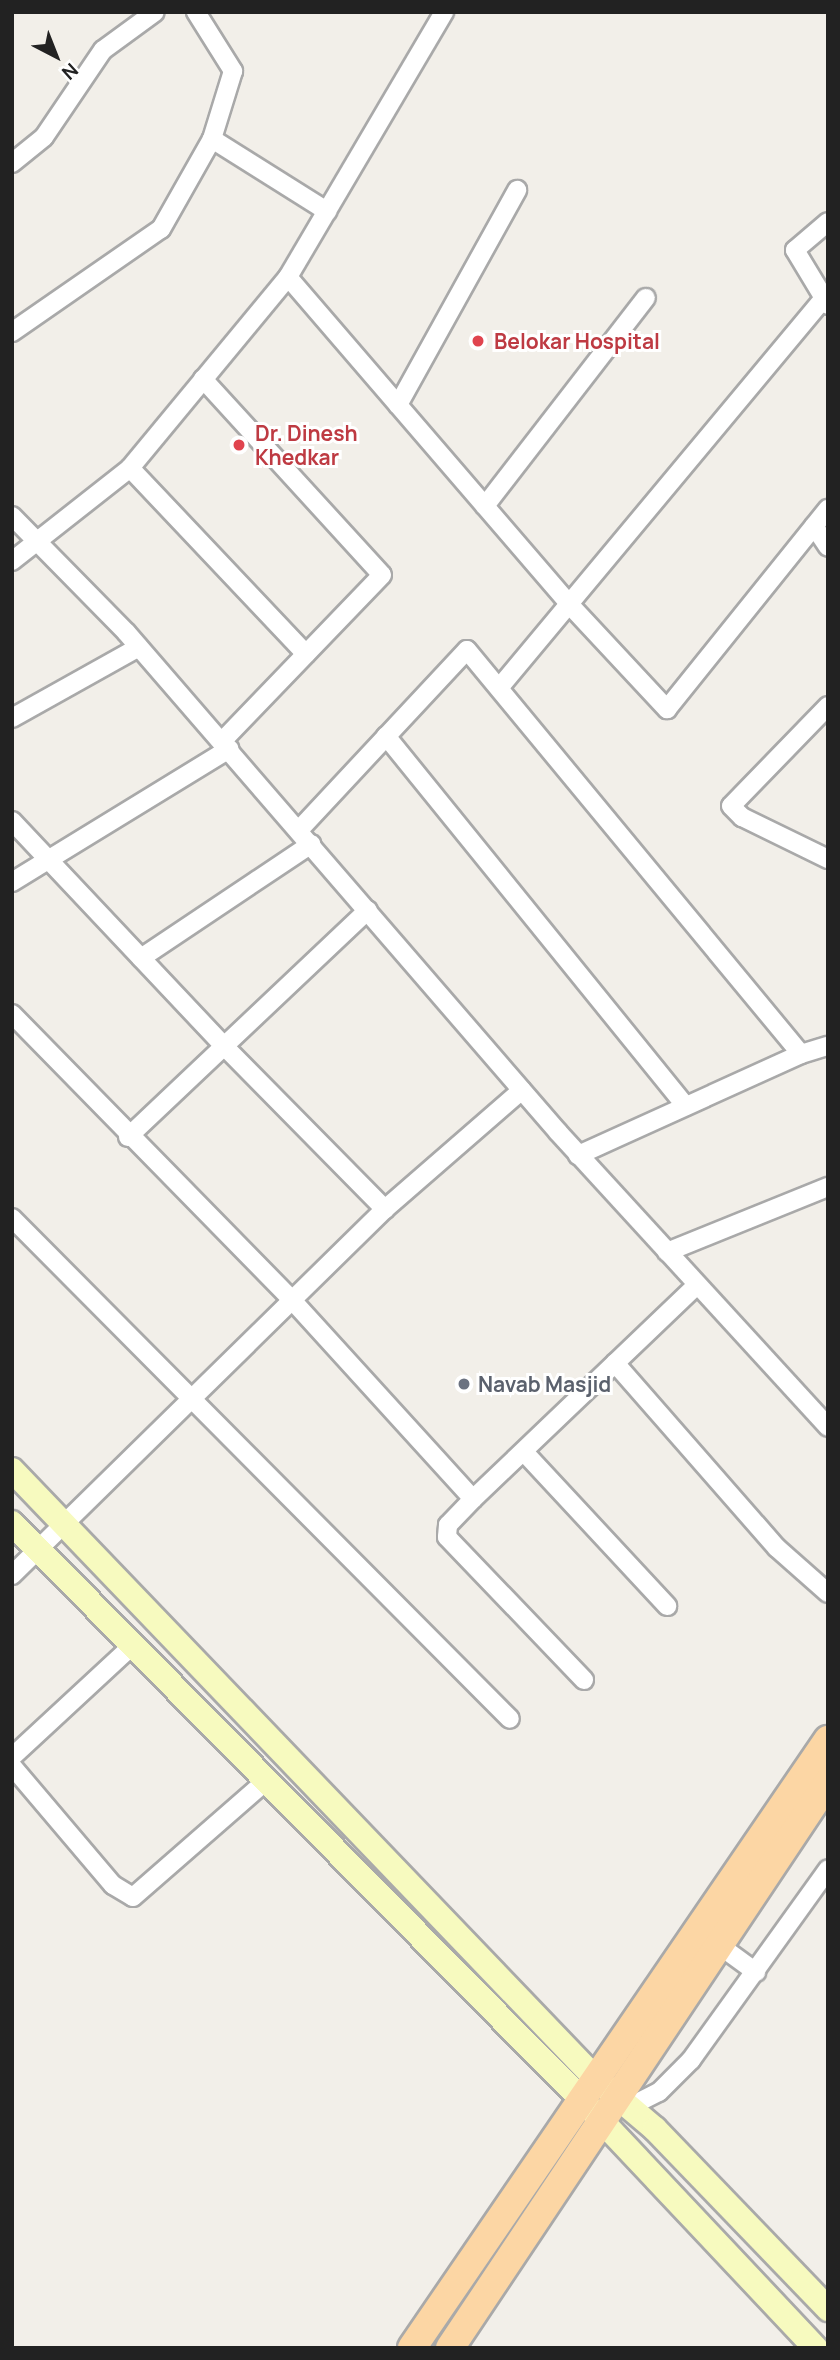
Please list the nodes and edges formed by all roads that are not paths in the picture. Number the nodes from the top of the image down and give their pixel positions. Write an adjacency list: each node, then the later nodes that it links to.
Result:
1 (155, 12): 5 (street)
2 (195, 12): 4 (street)
3 (444, 12): 7 (street)
4 (212, 139): 7 (street); 12 (street)
5 (12, 163)
6 (517, 190): 14 (street)
7 (327, 211): 9 (street)
8 (828, 222): 11 (street)
9 (288, 277): 13 (street); 14 (street)
10 (646, 298): 16 (street)
11 (826, 301): 23 (street)
12 (12, 332)
13 (203, 379): 15 (street); 25 (street)
14 (398, 405): 16 (street)
15 (130, 468): 20 (street); 25 (street)
16 (485, 506): 23 (street)
17 (828, 509): 19 (street)
18 (12, 516): 20 (street)
19 (814, 526): 21 (street); 23 (street)
20 (38, 540): 22 (street); 24 (street)
21 (828, 547)
22 (12, 561)
23 (569, 604): 26 (street)
24 (139, 647): 28 (street); 30 (street)
25 (306, 654): 30 (street)
26 (499, 688): 29 (street); 42 (street)
27 (828, 706): 34 (street)
28 (12, 718)
29 (386, 737): 32 (street); 44 (street)
30 (225, 745): 32 (street); 35 (street)
31 (12, 821): 35 (street)
32 (299, 830): 33 (street)
33 (311, 844): 37 (street); 38 (street)
34 (828, 859)
35 (46, 861): 36 (street); 38 (street)
36 (12, 882)
37 (368, 910): 41 (street); 43 (street)
38 (141, 958): 41 (street)
39 (12, 1014): 45 (street)
40 (828, 1045): 42 (street)
41 (225, 1047): 45 (street); 48 (street)
42 (801, 1054): 44 (street)
43 (522, 1090): 46 (street); 48 (street)
44 (686, 1106): 46 (street)
45 (128, 1137): 52 (street)
46 (578, 1155): 50 (street)
47 (828, 1187): 50 (street)
48 (385, 1209): 52 (street)
49 (12, 1218): 54 (street)
50 (667, 1252): 51 (street)
51 (697, 1284): 53 (street); 55 (street)
52 (292, 1300): 54 (street); 58 (street)
53 (614, 1363): 56 (street); 63 (street)
54 (191, 1399): 60 (street); 67 (street)
55 (828, 1427)
56 (525, 1453): 58 (street); 64 (street)
57 (12, 1470): 60 (main road)
58 (473, 1499): 66 (street)
59 (12, 1523): 61 (main road)
60 (64, 1525): 61 (street); 76 (main road)
61 (38, 1551): 62 (street); 65 (main road)
62 (12, 1575)
63 (828, 1593)
64 (667, 1606)
65 (132, 1646): 69 (street); 71 (main road)
66 (584, 1680)
67 (510, 1719)
68 (828, 1740): 76 (main road)
69 (12, 1757)
70 (12, 1766): 71 (street)
71 (266, 1781): 76 (main road)
72 (828, 1782): 74 (main road)
73 (828, 1869): 75 (street)
74 (719, 1945): 75 (street); 76 (main road)
75 (756, 1972): 76 (street)
76 (606, 2094): 77 (main road); 78 (main road); 79 (main road)
77 (600, 2120): 80 (main road); 81 (main road)
78 (828, 2309)
79 (412, 2348)
80 (450, 2348)
81 (816, 2348)

